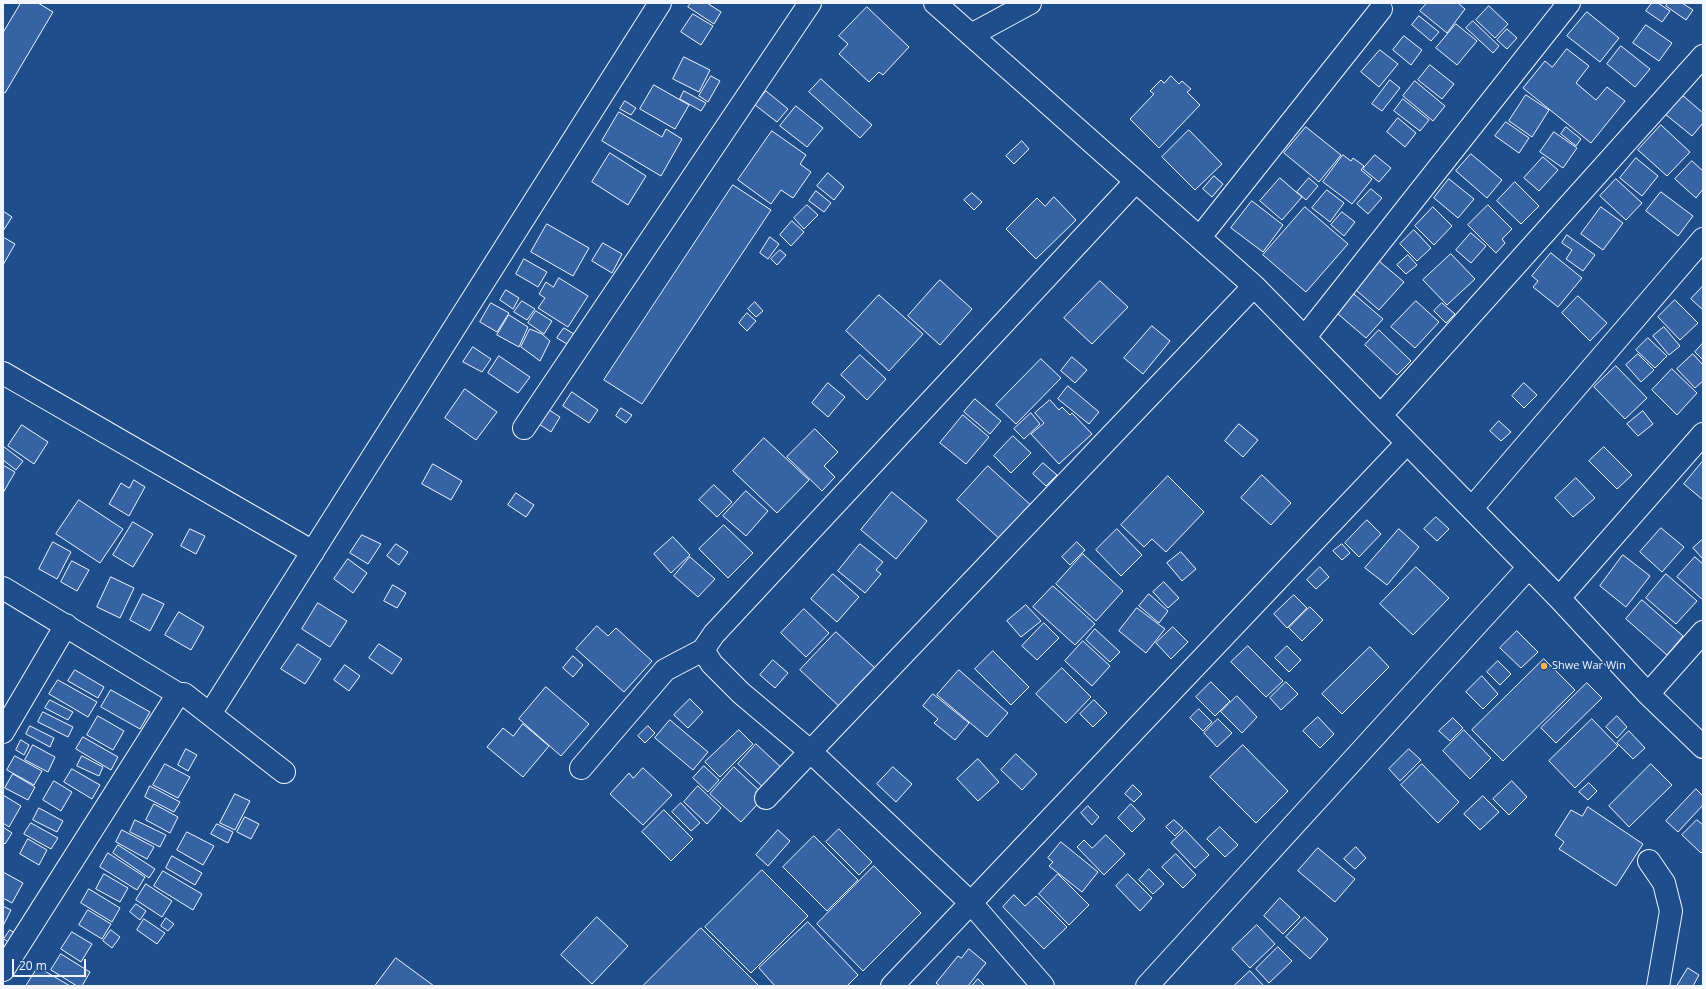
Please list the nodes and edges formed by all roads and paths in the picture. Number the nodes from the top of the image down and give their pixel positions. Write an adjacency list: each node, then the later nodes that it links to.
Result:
1 (660, 3): 20 (street)
2 (810, 3): 16 (street)
3 (935, 3): 7 (street)
4 (1569, 3): 13 (street)
5 (1024, 5): 7 (street)
6 (1382, 9): 10 (street)
7 (971, 35): 9 (street)
8 (1703, 56): 15 (street)
9 (1136, 182): 10 (street); 26 (street)
10 (1200, 237): 12 (street)
11 (1703, 238): 19 (street)
12 (1254, 286): 13 (street); 32 (street)
13 (1306, 337): 15 (street)
14 (3, 373): 20 (street)
15 (1381, 415): 18 (street)
16 (524, 428)
17 (1703, 434): 23 (street)
18 (1407, 442): 19 (street); 37 (street)
19 (1472, 508): 21 (street)
20 (313, 552): 29 (street)
21 (1529, 567): 23 (street); 41 (street)
22 (3, 588): 24 (street)
23 (1559, 598): 28 (street)
24 (66, 625): 27 (street); 30 (street)
25 (1703, 632): 28 (street)
26 (703, 650): 32 (street); 33 (street)
27 (178, 694): 29 (street); 38 (street)
28 (1648, 694): 31 (street)
29 (210, 714): 34 (street)
30 (3, 732)
31 (1703, 747)
32 (811, 752): 35 (street); 37 (street)
33 (581, 768)
34 (284, 772)
35 (766, 798)
36 (1649, 861): 42 (street)
37 (971, 903): 39 (street); 40 (street)
38 (3, 970)
39 (892, 986)
40 (1043, 986)
41 (1147, 986)
42 (1658, 986)

